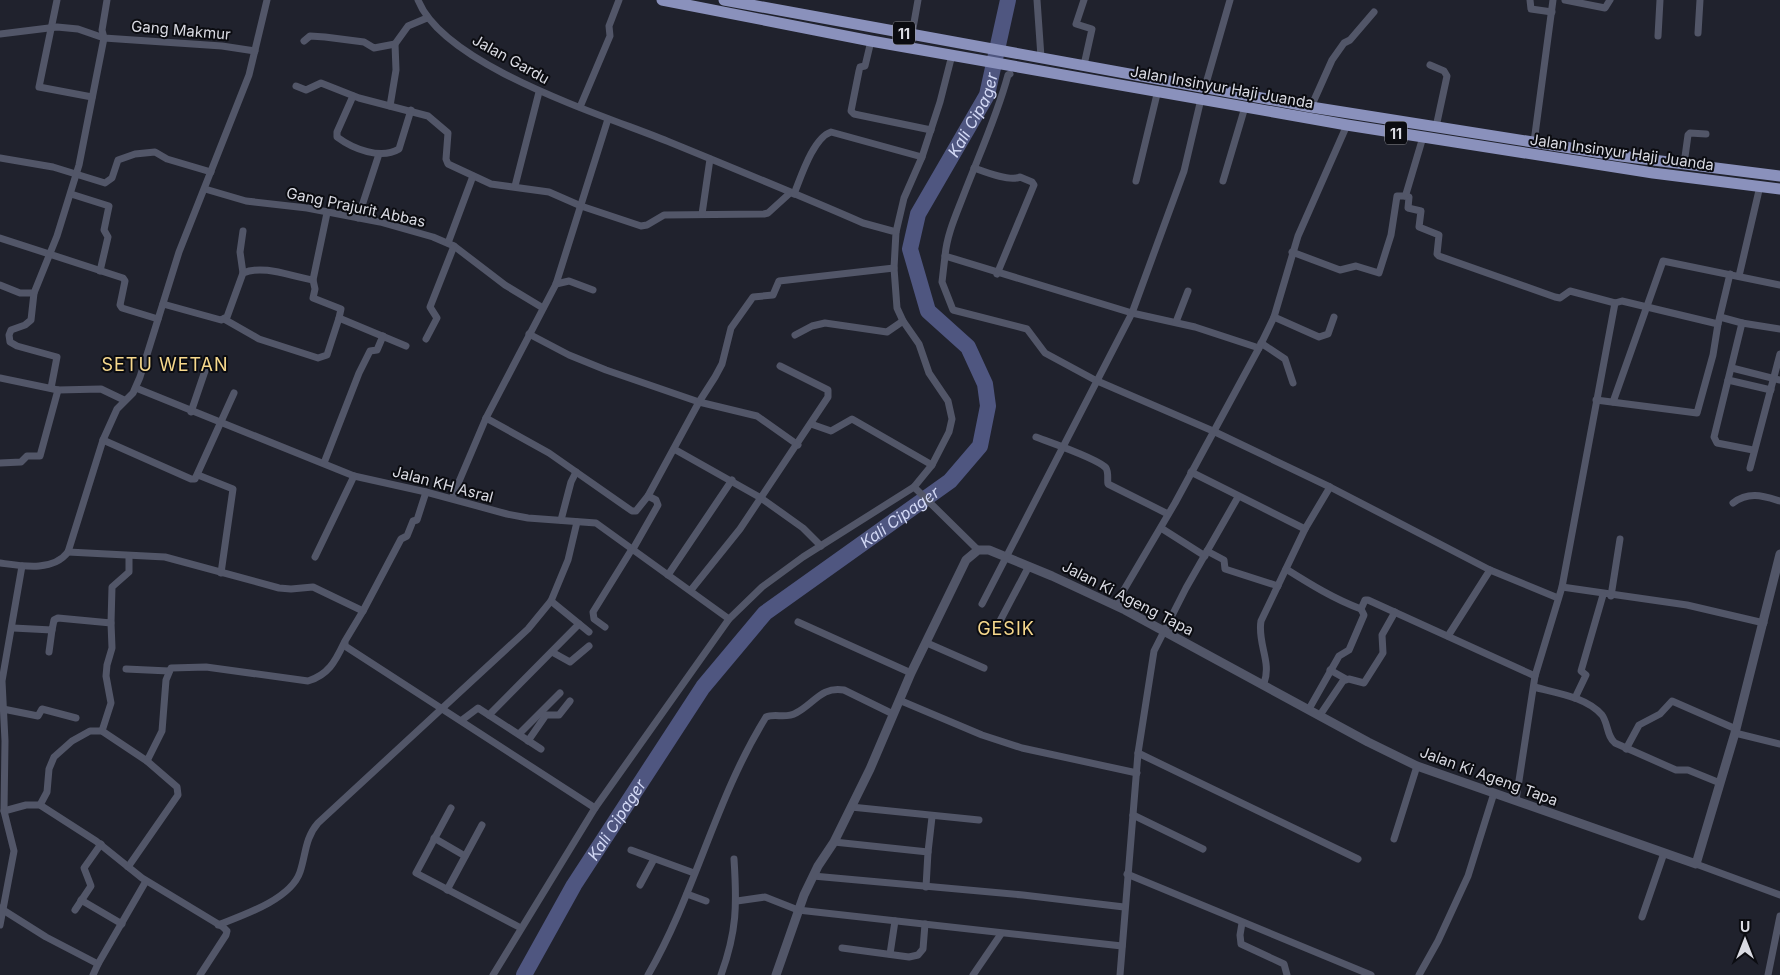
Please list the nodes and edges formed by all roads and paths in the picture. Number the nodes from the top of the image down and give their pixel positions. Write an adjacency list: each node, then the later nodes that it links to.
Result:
1 (58, 0): 22 (street)
2 (107, 0): 27 (street)
3 (267, 0): 31 (street)
4 (418, 0): 20 (street, Jalan Gardu)
5 (619, 0): 45 (street)
6 (662, 0): 21 (highway, Jalan Insinyur Haji Juanda / 11)
7 (724, 0): 21 (highway, Jalan Insinyur Haji Juanda / 11)
8 (918, 0): 25 (street)
9 (1037, 0): 33 (street)
10 (1084, 0): 34 (street)
11 (1230, 0): 38 (street)
12 (1530, 0): 19 (street)
13 (1553, 0): 19 (street)
14 (1565, 0): 15 (street)
15 (1610, 0)
16 (1660, 0): 26 (street)
17 (1700, 0): 23 (street)
18 (1374, 12): 47 (street)
19 (1552, 12): 55 (street)
20 (427, 18): 30 (street); 40 (street, Jalan Gardu)
21 (827, 25): 25 (highway, Jalan Insinyur Haji Juanda / 11); 29 (highway, Jalan Insinyur Haji Juanda / 11)
22 (51, 27): 24 (street, Gang Makmur); 27 (street, Gang Makmur); 42 (street)
23 (1698, 33)
24 (0, 34)
25 (912, 34): 33 (highway, Jalan Insinyur Haji Juanda / 11)
26 (1658, 36)
27 (104, 38): 31 (street, Gang Makmur); 42 (street)
28 (304, 41): 30 (street)
29 (871, 41): 32 (highway, Jalan Insinyur Haji Juanda / 11); 52 (street)
30 (395, 44): 44 (street)
31 (255, 51): 65 (street)
32 (952, 55): 36 (highway, Jalan Insinyur Haji Juanda / 11); 52 (street)
33 (1041, 57): 34 (highway, Jalan Insinyur Haji Juanda / 11)
34 (1084, 65): 38 (highway, Jalan Insinyur Haji Juanda / 11)
35 (1430, 65): 51 (street)
36 (1015, 70): 39 (highway, Jalan Insinyur Haji Juanda / 11); 63 (street)
37 (296, 86): 41 (street)
38 (1205, 87): 47 (highway, Jalan Insinyur Haji Juanda / 11)
39 (1158, 90): 43 (highway, Jalan Insinyur Haji Juanda / 11); 71 (street)
40 (539, 92): 45 (street, Jalan Gardu); 72 (street)
41 (353, 96): 44 (street); 56 (street)
42 (92, 97): 66 (street)
43 (1201, 99): 46 (highway, Jalan Insinyur Haji Juanda / 11); 107 (street)
44 (390, 106): 48 (street)
45 (580, 107): 49 (street, Jalan Gardu)
46 (1245, 107): 50 (highway, Jalan Insinyur Haji Juanda / 11); 70 (street)
47 (1311, 107): 51 (highway, Jalan Insinyur Haji Juanda / 11)
48 (411, 110): 56 (street); 68 (street)
49 (608, 119): 60 (street, Jalan Gardu); 79 (street)
50 (1347, 125): 54 (highway, Jalan Insinyur Haji Juanda / 11); 87 (street)
51 (1436, 127): 55 (highway, Jalan Insinyur Haji Juanda / 11)
52 (931, 130): 58 (street)
53 (1706, 134): 62 (street)
54 (1423, 137): 64 (highway, Jalan Insinyur Haji Juanda / 11); 78 (street)
55 (1534, 142): 57 (highway, Jalan Insinyur Haji Juanda / 11)
56 (379, 154): 82 (street)
57 (1621, 156): 61 (highway, Jalan Insinyur Haji Juanda / 11); 64 (highway)
58 (922, 157): 76 (street); 84 (street)
59 (0, 158): 66 (street)
60 (710, 159): 76 (street, Jalan Gardu); 81 (street)
61 (1654, 160): 62 (highway, Jalan Insinyur Haji Juanda / 11); 67 (highway)
62 (1684, 164): 69 (highway, Jalan Insinyur Haji Juanda / 11)
63 (974, 168): 89 (street); 93 (street)
64 (1620, 168): 67 (highway, Jalan Insinyur Haji Juanda / 11)
65 (211, 172): 66 (street); 74 (street)
66 (76, 173): 77 (street)
67 (1652, 173): 73 (highway, Jalan Insinyur Haji Juanda / 11)
68 (473, 176): 72 (street); 86 (street)
69 (1780, 176)
70 (1222, 180)
71 (1136, 181)
72 (515, 186): 79 (street)
73 (1760, 186): 75 (highway, Jalan Insinyur Haji Juanda / 11); 95 (street)
74 (205, 188): 80 (street, Gang Prajurit Abbas); 103 (street)
75 (1780, 189)
76 (792, 193): 81 (street); 84 (street, Jalan Gardu)
77 (71, 194): 88 (street); 91 (street)
78 (1405, 196): 87 (street); 104 (street)
79 (581, 206): 81 (street); 97 (street)
80 (327, 213): 82 (street, Gang Prajurit Abbas); 96 (street)
81 (702, 214)
82 (358, 218): 86 (street, Gang Prajurit Abbas)
83 (243, 231): 92 (street)
84 (896, 232): 90 (street)
85 (0, 238): 88 (street)
86 (451, 245): 106 (street, Gang Prajurit Abbas); 121 (street)
87 (1292, 252): 109 (street)
88 (48, 255): 91 (street); 102 (street)
89 (945, 256): 93 (street); 130 (street)
90 (894, 268): 113 (street); 139 (street)
91 (100, 270): 111 (street)
92 (243, 273): 96 (street); 112 (street)
93 (997, 274): 107 (street)
94 (1730, 274): 95 (street); 105 (street); 114 (street)
95 (1739, 276): 99 (street)
96 (313, 280): 110 (street)
97 (556, 284): 100 (street); 106 (street)
98 (0, 285): 102 (street)
99 (1780, 285)
100 (593, 290)
101 (1188, 292): 115 (street)
102 (34, 293): 134 (street)
103 (163, 304): 111 (street); 112 (street)
104 (1616, 304): 105 (street); 138 (street)
105 (1646, 305): 114 (street); 140 (street)
106 (543, 308): 118 (street)
107 (1132, 313): 115 (street); 130 (street)
108 (1334, 316): 109 (street)
109 (1274, 317): 123 (street)
110 (339, 318): 112 (street); 120 (street)
111 (158, 319): 133 (street)
112 (224, 319)
113 (903, 321): 119 (street); 154 (street)
114 (1719, 321): 116 (street); 140 (street)
115 (1176, 322): 123 (street)
116 (1742, 323): 117 (street); 126 (street)
117 (1780, 329)
118 (529, 334): 139 (street); 142 (street)
119 (795, 335)
120 (383, 336): 122 (street); 153 (street)
121 (426, 340)
122 (406, 346)
123 (1260, 346): 132 (street); 145 (street)
124 (1780, 354): 129 (street)
125 (780, 366): 144 (street)
126 (1732, 368): 129 (street); 131 (street)
127 (205, 371): 141 (street)
128 (0, 378): 134 (street)
129 (1777, 379): 135 (street)
130 (1095, 380): 145 (street); 149 (street)
131 (1728, 380): 135 (street); 151 (street)
132 (1293, 383)
133 (136, 388): 137 (street); 141 (street, Jalan KH Asral)
134 (54, 389): 137 (street); 152 (street)
135 (1771, 390): 151 (street)
136 (234, 394): 143 (street)
137 (124, 400): 147 (street)
138 (1596, 400): 140 (street); 194 (street)
139 (699, 402): 148 (street); 150 (street)
140 (1613, 402)
141 (191, 412): 143 (street, Jalan KH Asral)
142 (486, 418): 156 (street); 166 (street)
143 (220, 424): 153 (street, Jalan KH Asral); 158 (street)
144 (811, 424): 148 (street); 154 (street)
145 (1213, 431): 157 (street); 161 (street)
146 (1036, 437): 149 (street)
147 (103, 440): 158 (street); 179 (street)
148 (798, 446): 167 (street)
149 (1064, 447): 170 (street); 184 (street)
150 (674, 449): 160 (street); 164 (street)
151 (1753, 450): 155 (street)
152 (0, 463)
153 (324, 463): 159 (street, Jalan KH Asral)
154 (932, 465): 162 (street)
155 (1750, 468)
156 (576, 472): 164 (street); 171 (street)
157 (1191, 472): 165 (street); 170 (street)
158 (198, 474): 190 (street)
159 (354, 476): 163 (street, Jalan KH Asral); 183 (street)
160 (732, 480): 167 (street); 191 (street)
161 (1330, 486): 174 (street); 189 (street)
162 (915, 489): 176 (street); 178 (street)
163 (426, 492): 166 (street, Jalan KH Asral); 203 (street)
164 (648, 496): 177 (street)
165 (1238, 497): 174 (street); 180 (street)
166 (452, 498): 171 (street, Jalan KH Asral)
167 (761, 498): 176 (street); 195 (street)
168 (1780, 501): 169 (street)
169 (1733, 503)
170 (1168, 514): 173 (street)
171 (561, 520): 172 (street, Jalan KH Asral)
172 (577, 522): 177 (street, Jalan KH Asral); 199 (street)
173 (1161, 528): 180 (street); 201 (street)
174 (1305, 529): 188 (street)
175 (1620, 539): 197 (street)
176 (821, 546): 205 (street)
177 (633, 549): 191 (street, Jalan KH Asral); 211 (street)
178 (978, 550): 184 (street, Jalan Ki Ageng Tapa); 218 (street)
179 (68, 552): 182 (street); 186 (street)
180 (1206, 554): 193 (street); 215 (street)
181 (1780, 554): 192 (street)
182 (129, 556): 190 (street); 208 (street)
183 (315, 557)
184 (1007, 558): 187 (street, Jalan Ki Ageng Tapa); 200 (street)
185 (0, 563): 186 (street)
186 (22, 566): 212 (street)
187 (1028, 566): 201 (street, Jalan Ki Ageng Tapa); 206 (street)
188 (1286, 569): 193 (street); 202 (street)
189 (1490, 570): 198 (street); 216 (street)
190 (221, 573): 203 (street)
191 (668, 575): 195 (street, Jalan KH Asral)
192 (1778, 578): 209 (street)
193 (1278, 586): 230 (street)
194 (1562, 587): 196 (street); 198 (street)
195 (691, 590): 205 (street, Jalan KH Asral)
196 (1603, 595): 197 (street); 233 (street)
197 (1611, 596): 209 (street)
198 (1558, 598): 228 (street)
199 (551, 602): 210 (street); 238 (street)
200 (982, 604)
201 (1115, 605): 215 (street, Jalan Ki Ageng Tapa)
202 (1360, 609): 204 (street); 224 (street)
203 (363, 610): 217 (street)
204 (1395, 612): 216 (street); 229 (street)
205 (729, 619): 264 (street)
206 (1000, 621)
207 (798, 622): 227 (street)
208 (111, 623): 213 (street); 246 (street)
209 (1764, 623): 247 (street)
210 (579, 624): 214 (street); 221 (street)
211 (605, 627)
212 (13, 628): 213 (street); 226 (street)
213 (52, 630): 220 (street)
214 (589, 632)
215 (1164, 632): 230 (street, Jalan Ki Ageng Tapa); 253 (street)
216 (1448, 636): 228 (street)
217 (344, 643): 225 (street); 238 (street)
218 (927, 643): 222 (street); 227 (street)
219 (589, 646): 221 (street)
220 (49, 652)
221 (552, 652): 241 (street)
222 (984, 668)
223 (126, 669): 225 (street)
224 (1330, 670): 229 (street); 239 (street)
225 (168, 671): 254 (street)
226 (2, 672): 237 (street)
227 (911, 673): 234 (street)
228 (1535, 676): 231 (street)
229 (1346, 680): 243 (street)
230 (1264, 684): 239 (street, Jalan Ki Ageng Tapa)
231 (1534, 687): 233 (street); 260 (street)
232 (560, 693): 236 (street)
233 (1575, 698): 251 (street)
234 (899, 700): 240 (street); 257 (street)
235 (570, 701): 242 (street)
236 (547, 706): 242 (street); 248 (street)
237 (3, 709): 244 (street); 256 (street)
238 (444, 709): 245 (street); 309 (street)
239 (1309, 709): 243 (street, Jalan Ki Ageng Tapa)
240 (893, 714): 262 (street); 286 (street)
241 (489, 715): 245 (street); 248 (street)
242 (559, 715): 249 (street)
243 (1320, 715): 255 (street, Jalan Ki Ageng Tapa)
244 (76, 718)
245 (462, 720): 264 (street)
246 (102, 732): 254 (street); 261 (street)
247 (1737, 733): 250 (street); 251 (street); 258 (street)
248 (519, 734): 249 (street)
249 (528, 741): 252 (street)
250 (1780, 744)
251 (1626, 748): 258 (street)
252 (541, 749)
253 (1138, 753): 257 (street); 282 (street)
254 (147, 761): 284 (street)
255 (1417, 766): 259 (street, Jalan Ki Ageng Tapa); 273 (street)
256 (2, 771): 265 (street)
257 (1137, 772): 266 (street)
258 (1720, 783): 285 (street)
259 (1494, 793): 260 (street, Jalan Ki Ageng Tapa); 326 (street)
260 (1516, 800): 279 (street, Jalan Ki Ageng Tapa)
261 (40, 805): 265 (street); 275 (street)
262 (851, 807): 267 (street); 274 (street)
263 (451, 808): 272 (street)
264 (595, 808): 310 (street)
265 (4, 811): 269 (street)
266 (1133, 815): 276 (street); 287 (street)
267 (932, 817): 268 (street); 278 (street)
268 (978, 820)
269 (7, 824): 271 (street); 299 (street)
270 (482, 826): 280 (street)
271 (0, 830)
272 (434, 838): 280 (street); 292 (street)
273 (1394, 839)
274 (834, 842): 278 (street); 288 (street)
275 (101, 844): 284 (street); 295 (street)
276 (1203, 849)
277 (630, 850): 281 (street)
278 (928, 852): 291 (street)
279 (1664, 853): 285 (street, Jalan Ki Ageng Tapa); 303 (street)
280 (465, 856): 292 (street)
281 (654, 858): 286 (street); 290 (street)
282 (1358, 858)
283 (734, 859): 297 (street)
284 (128, 866): 289 (street)
285 (1702, 866): 294 (street, Jalan Ki Ageng Tapa)
286 (694, 873): 293 (street)
287 (1127, 874): 298 (street); 305 (street)
288 (813, 876): 291 (street); 301 (street)
289 (146, 881): 306 (street); 309 (street)
290 (640, 885)
291 (926, 887): 298 (street)
292 (447, 890): 310 (street)
293 (686, 894): 296 (street); 319 (street)
294 (1780, 895)
295 (81, 900): 300 (street); 306 (street)
296 (706, 901)
297 (737, 901): 301 (street); 320 (street)
298 (1124, 907): 312 (street)
299 (2, 908): 308 (street); 315 (street)
300 (74, 910)
301 (798, 910): 304 (street); 321 (street)
302 (1780, 916): 327 (street)
303 (1642, 917)
304 (895, 921): 307 (street); 314 (street)
305 (1242, 923): 324 (street); 325 (street)
306 (122, 924): 315 (street)
307 (926, 924): 311 (street); 314 (street)
308 (0, 925)
309 (218, 925): 317 (street)
310 (521, 928): 318 (street)
311 (1001, 934): 312 (street); 322 (street)
312 (1122, 946): 323 (street)
313 (842, 948): 314 (street)
314 (890, 954)
315 (98, 964): 316 (street)
316 (93, 975)
317 (200, 975)
318 (493, 975)
319 (648, 975)
320 (721, 975)
321 (776, 975)
322 (973, 975)
323 (1120, 975)
324 (1287, 975)
325 (1371, 975)
326 (1419, 975)
327 (1768, 975)

